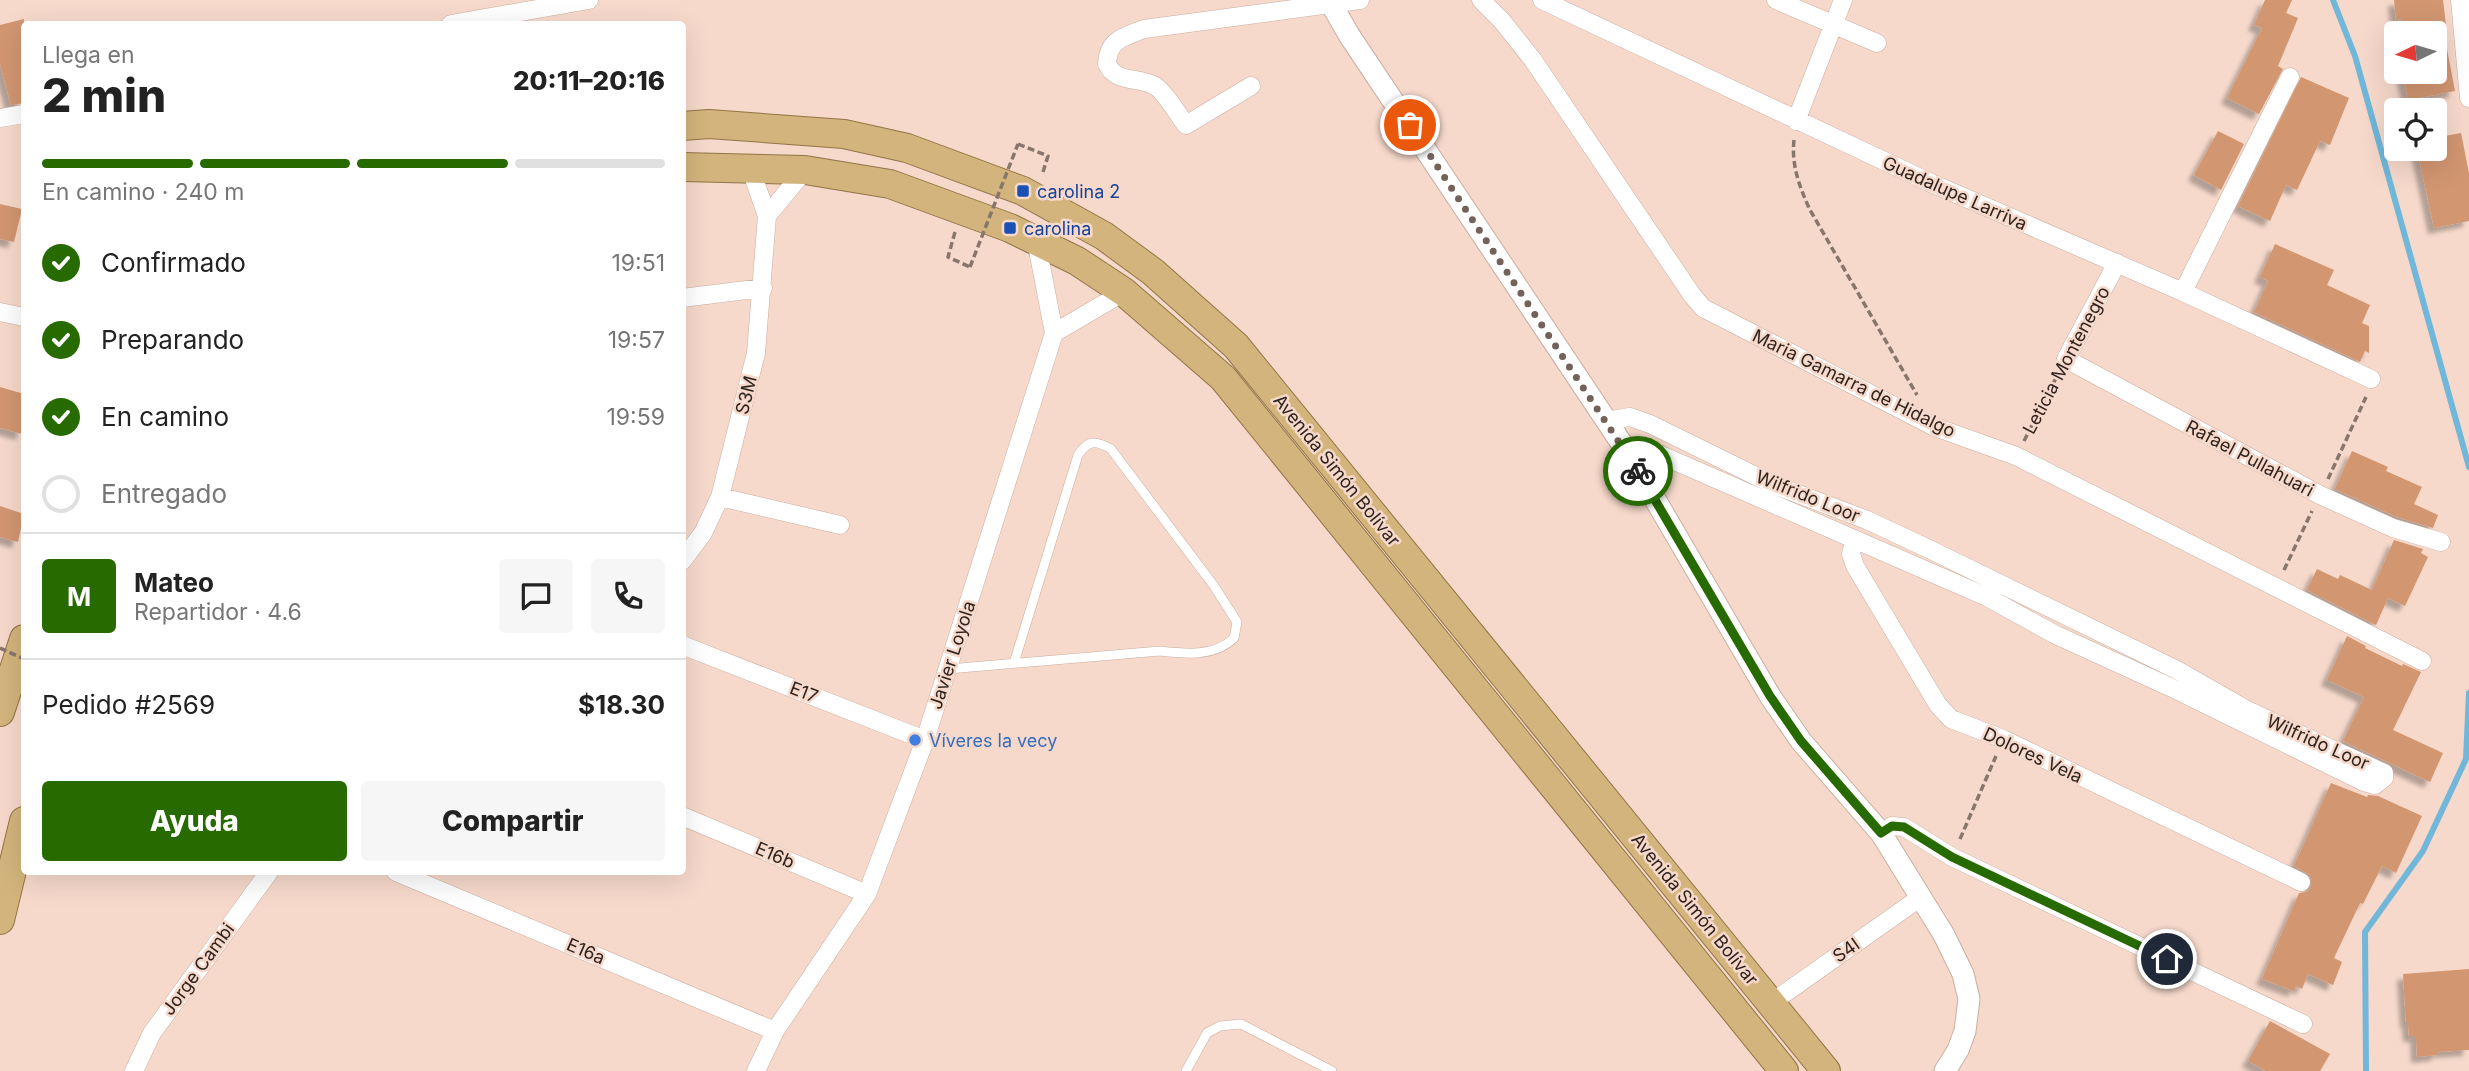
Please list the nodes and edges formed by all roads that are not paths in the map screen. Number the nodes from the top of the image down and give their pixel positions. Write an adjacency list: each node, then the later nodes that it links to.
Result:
1 (589, 0): 9 (street)
2 (1360, 0): 8 (street)
3 (1481, 0): 43 (street, Maria Gamarra de Hidalgo)
4 (1542, 0): 17 (street, Guadalupe Larriva)
5 (1776, 0): 10 (street)
6 (1843, 0): 10 (street)
7 (2460, 0): 14 (street)
8 (1330, 2): 13 (street); 34 (street)
9 (468, 21)
10 (1833, 24): 11 (street); 17 (street)
11 (1877, 43)
12 (2290, 77): 27 (street)
13 (1251, 86)
14 (2469, 98)
15 (21, 114): 16 (street)
16 (0, 118)
17 (1796, 121): 24 (street, Guadalupe Larriva)
18 (686, 126): 57 (highway, Avenida Simón Bolívar)
19 (686, 167): 20 (highway, Avenida Simón Bolívar)
20 (750, 167): 21 (highway, Avenida Simón Bolívar); 22 (street, S3M)
21 (805, 170): 22 (street); 23 (highway, Avenida Simón Bolívar)
22 (767, 216): 25 (street, S3M)
23 (1036, 240): 26 (highway, Avenida Simón Bolívar); 31 (street, Javier Loyola)
24 (2117, 263): 27 (street, Guadalupe Larriva); 32 (street, Leticia Montenegro)
25 (763, 288): 28 (street); 36 (street, S3M)
26 (1124, 292): 31 (street); 64 (highway, Avenida Simón Bolívar)
27 (2183, 292): 33 (street, Guadalupe Larriva)
28 (686, 298)
29 (0, 312): 30 (street)
30 (21, 316)
31 (1055, 333): 45 (street, Javier Loyola)
32 (2066, 359): 39 (street, Rafael Pullahuari)
33 (2371, 379)
34 (1606, 421): 35 (street); 38 (street, Wilfrido Loor)
35 (1628, 453): 38 (street, Wilfrido Loor); 50 (street)
36 (720, 497): 37 (street); 40 (street, S3M)
37 (840, 525)
38 (1854, 541): 53 (street, Dolores Vela)
39 (2441, 542)
40 (686, 556)
41 (686, 647): 47 (street, E17)
42 (21, 648): 46 (highway)
43 (2422, 661)
44 (1014, 663): 44 (lane); 45 (lane)
45 (948, 669): 47 (street, Javier Loyola)
46 (0, 712)
47 (925, 740): 54 (street, Javier Loyola)
48 (686, 818): 54 (street, E16b)
49 (21, 833): 56 (highway)
50 (1881, 833): 55 (street); 58 (street)
51 (267, 875): 60 (street, Jorge Cambi)
52 (403, 875): 59 (street, E16a)
53 (2301, 882)
54 (867, 894): 59 (street, Javier Loyola)
55 (1921, 897): 57 (street, S4I); 66 (street)
56 (0, 920)
57 (1771, 1003): 65 (highway, Avenida Simón Bolívar)
58 (2303, 1024)
59 (775, 1031): 61 (street, Javier Loyola)
60 (134, 1071)
61 (756, 1071)
62 (1186, 1071): 63 (lane)
63 (1332, 1071)
64 (1784, 1071)
65 (1826, 1071)
66 (1945, 1071)

